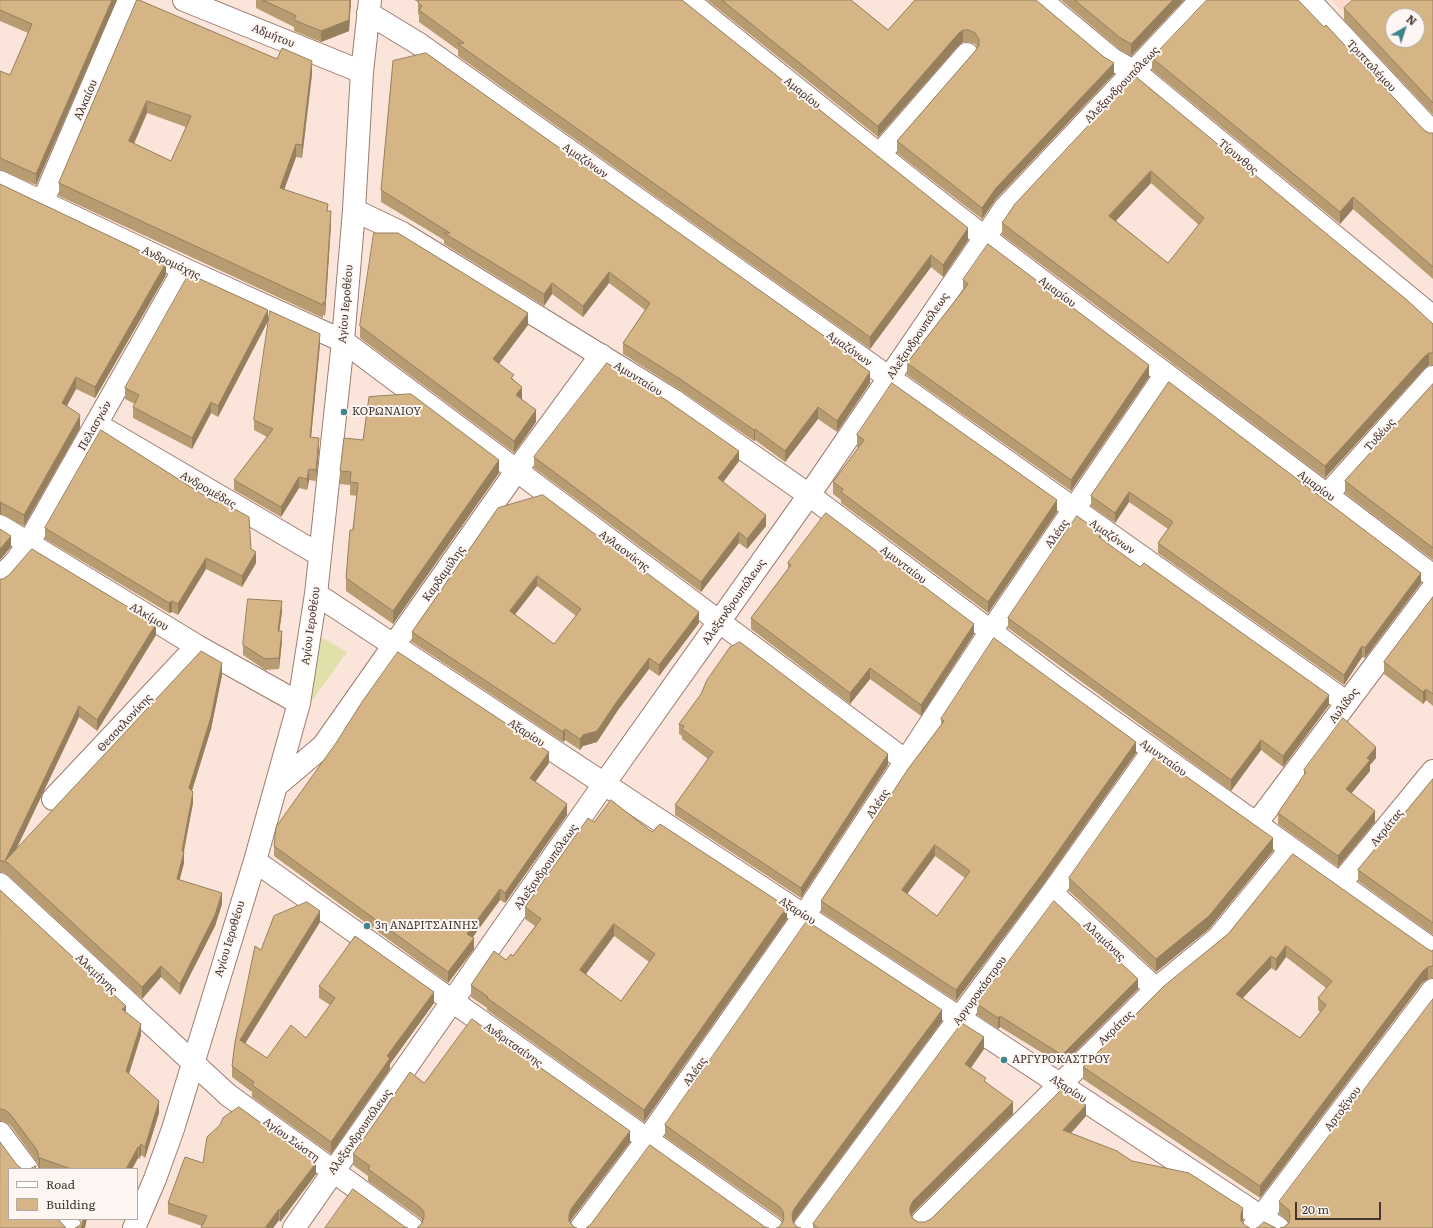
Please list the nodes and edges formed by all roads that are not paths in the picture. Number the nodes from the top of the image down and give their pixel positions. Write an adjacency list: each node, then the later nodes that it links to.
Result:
1 (129, 0): 14 (street, Αλκαίου)
2 (184, 0): 9 (street, Αδμήτου)
3 (687, 0): 12 (street, Αμαρίου)
4 (1041, 0): 10 (street, Τίρυνθος)
5 (1201, 0): 10 (street, Αλεξανδρουπόλεως)
6 (1309, 0): 11 (street, Τριπτολέμου)
7 (369, 6): 9 (street, Αγίου Ιεροθέου); 23 (street, Αμαζόνων)
8 (967, 54): 12 (street)
9 (362, 72): 15 (street, Αγίου Ιεροθέου)
10 (1135, 72): 16 (street, Αλεξανδρουπόλεως); 18 (street, Τίρυνθος)
11 (1433, 133)
12 (879, 155): 16 (street, Αμαρίου)
13 (0, 182): 14 (street, Ανδρομάχης)
14 (43, 201): 17 (street, Ανδρομάχης)
15 (354, 210): 19 (street, Αγίου Ιεροθέου); 20 (street, Αμυνταίου)
16 (985, 237): 21 (street, Αμαρίου); 23 (street, Αλεξανδρουπόλεως)
17 (184, 269): 19 (street, Ανδρομάχης); 24 (street, Πελασγών)
18 (1433, 318)
19 (343, 340): 25 (street, Αγλαονίκης); 31 (street, Αγίου Ιεροθέου)
20 (601, 355): 25 (street, Καρδαμύλης); 26 (street, Αμυνταίου)
21 (1166, 374): 27 (street, Αμαρίου); 28 (street, Αλέας)
22 (1433, 376): 27 (street, Τυδέως)
23 (890, 378): 26 (street, Αλεξανδρουπόλεως); 28 (street, Αμαζόνων)
24 (96, 424): 30 (street, Πελασγών); 31 (street, Ανδρομέδας)
25 (517, 470): 36 (street, Αγλαονίκης); 38 (street, Καρδαμύλης)
26 (809, 494): 36 (street, Αλεξανδρουπόλεως); 37 (street, Αμυνταίου)
27 (1328, 494): 32 (street, Αμαρίου)
28 (1074, 510): 37 (street, Αλέας); 40 (street, Αμαζόνων)
29 (0, 526): 30 (street, Αλκίμου)
30 (28, 544): 33 (street, Πελασγών); 39 (street, Αλκίμου)
31 (320, 555): 35 (street, Αγίου Ιεροθέου)
32 (1433, 576)
33 (0, 578)
34 (1433, 588): 40 (street, Αυλίδος)
35 (316, 594): 38 (street, Αξαρίου); 41 (street, Αγίου Ιεροθέου)
36 (719, 623): 43 (street, Αγλαονίκης); 45 (street, Αλεξανδρουπόλεως)
37 (991, 631): 42 (street, Αμυνταίου); 43 (street, Αλέας)
38 (393, 645): 45 (street, Αξαρίου); 46 (street, Καρδαμύλης)
39 (197, 646): 41 (street, Αλκίμου); 47 (street, Θεσσαλονίκης)
40 (1346, 702): 48 (street, Αυλίδος)
41 (300, 703): 46 (street, Αγίου Ιεροθέου)
42 (1153, 751): 48 (street, Αμυνταίου); 53 (street, Αργυροκάστρου)
43 (906, 761): 54 (street, Αλέας)
44 (1433, 771): 52 (street, Ακράτας)
45 (604, 784): 54 (street, Αξαρίου); 58 (street, Αλεξανδρουπόλεως)
46 (277, 785): 50 (street, Αγίου Ιεροθέου)
47 (53, 800)
48 (1256, 824): 49 (street, Αμυνταίου)
49 (1291, 849): 52 (street, Αμυνταίου); 56 (street, Ακράτας)
50 (254, 861): 58 (street, Ανδριτσαίνης); 60 (street, Αγίου Ιεροθέου)
51 (0, 884): 60 (street, Αλκμήνης)
52 (1340, 884): 55 (street, Αμυνταίου)
53 (1052, 893): 56 (street, Αλαμάνας); 59 (street, Αργυροκάστρου)
54 (804, 916): 59 (street, Αξαρίου); 63 (street, Αλέας)
55 (1433, 950)
56 (1156, 989): 61 (street, Ακράτας)
57 (1433, 990): 69 (street, Αρτοξίνου)
58 (452, 1002): 63 (street, Ανδριτσαίνης); 65 (street, Αλεξανδρουπόλεως)
59 (960, 1018): 61 (street, Αξαρίου); 75 (street, Αργυροκάστρου)
60 (193, 1063): 65 (street, Αγίου Σώστη); 66 (street, Αγίου Ιεροθέου)
61 (1059, 1083): 68 (street, Ακράτας); 69 (street, Αξαρίου)
62 (0, 1133): 64 (street)
63 (647, 1140): 73 (street, Αλέας); 74 (street, Ανδριτσαίνης)
64 (26, 1168)
65 (333, 1170): 71 (street, Αλεξανδρουπόλεως); 72 (street, Αγίου Σώστη)
66 (138, 1219)
67 (65, 1220): 70 (street)
68 (922, 1222)
69 (1265, 1224)
70 (71, 1228)
71 (294, 1228)
72 (412, 1228)
73 (581, 1228)
74 (772, 1228)
75 (804, 1228)

